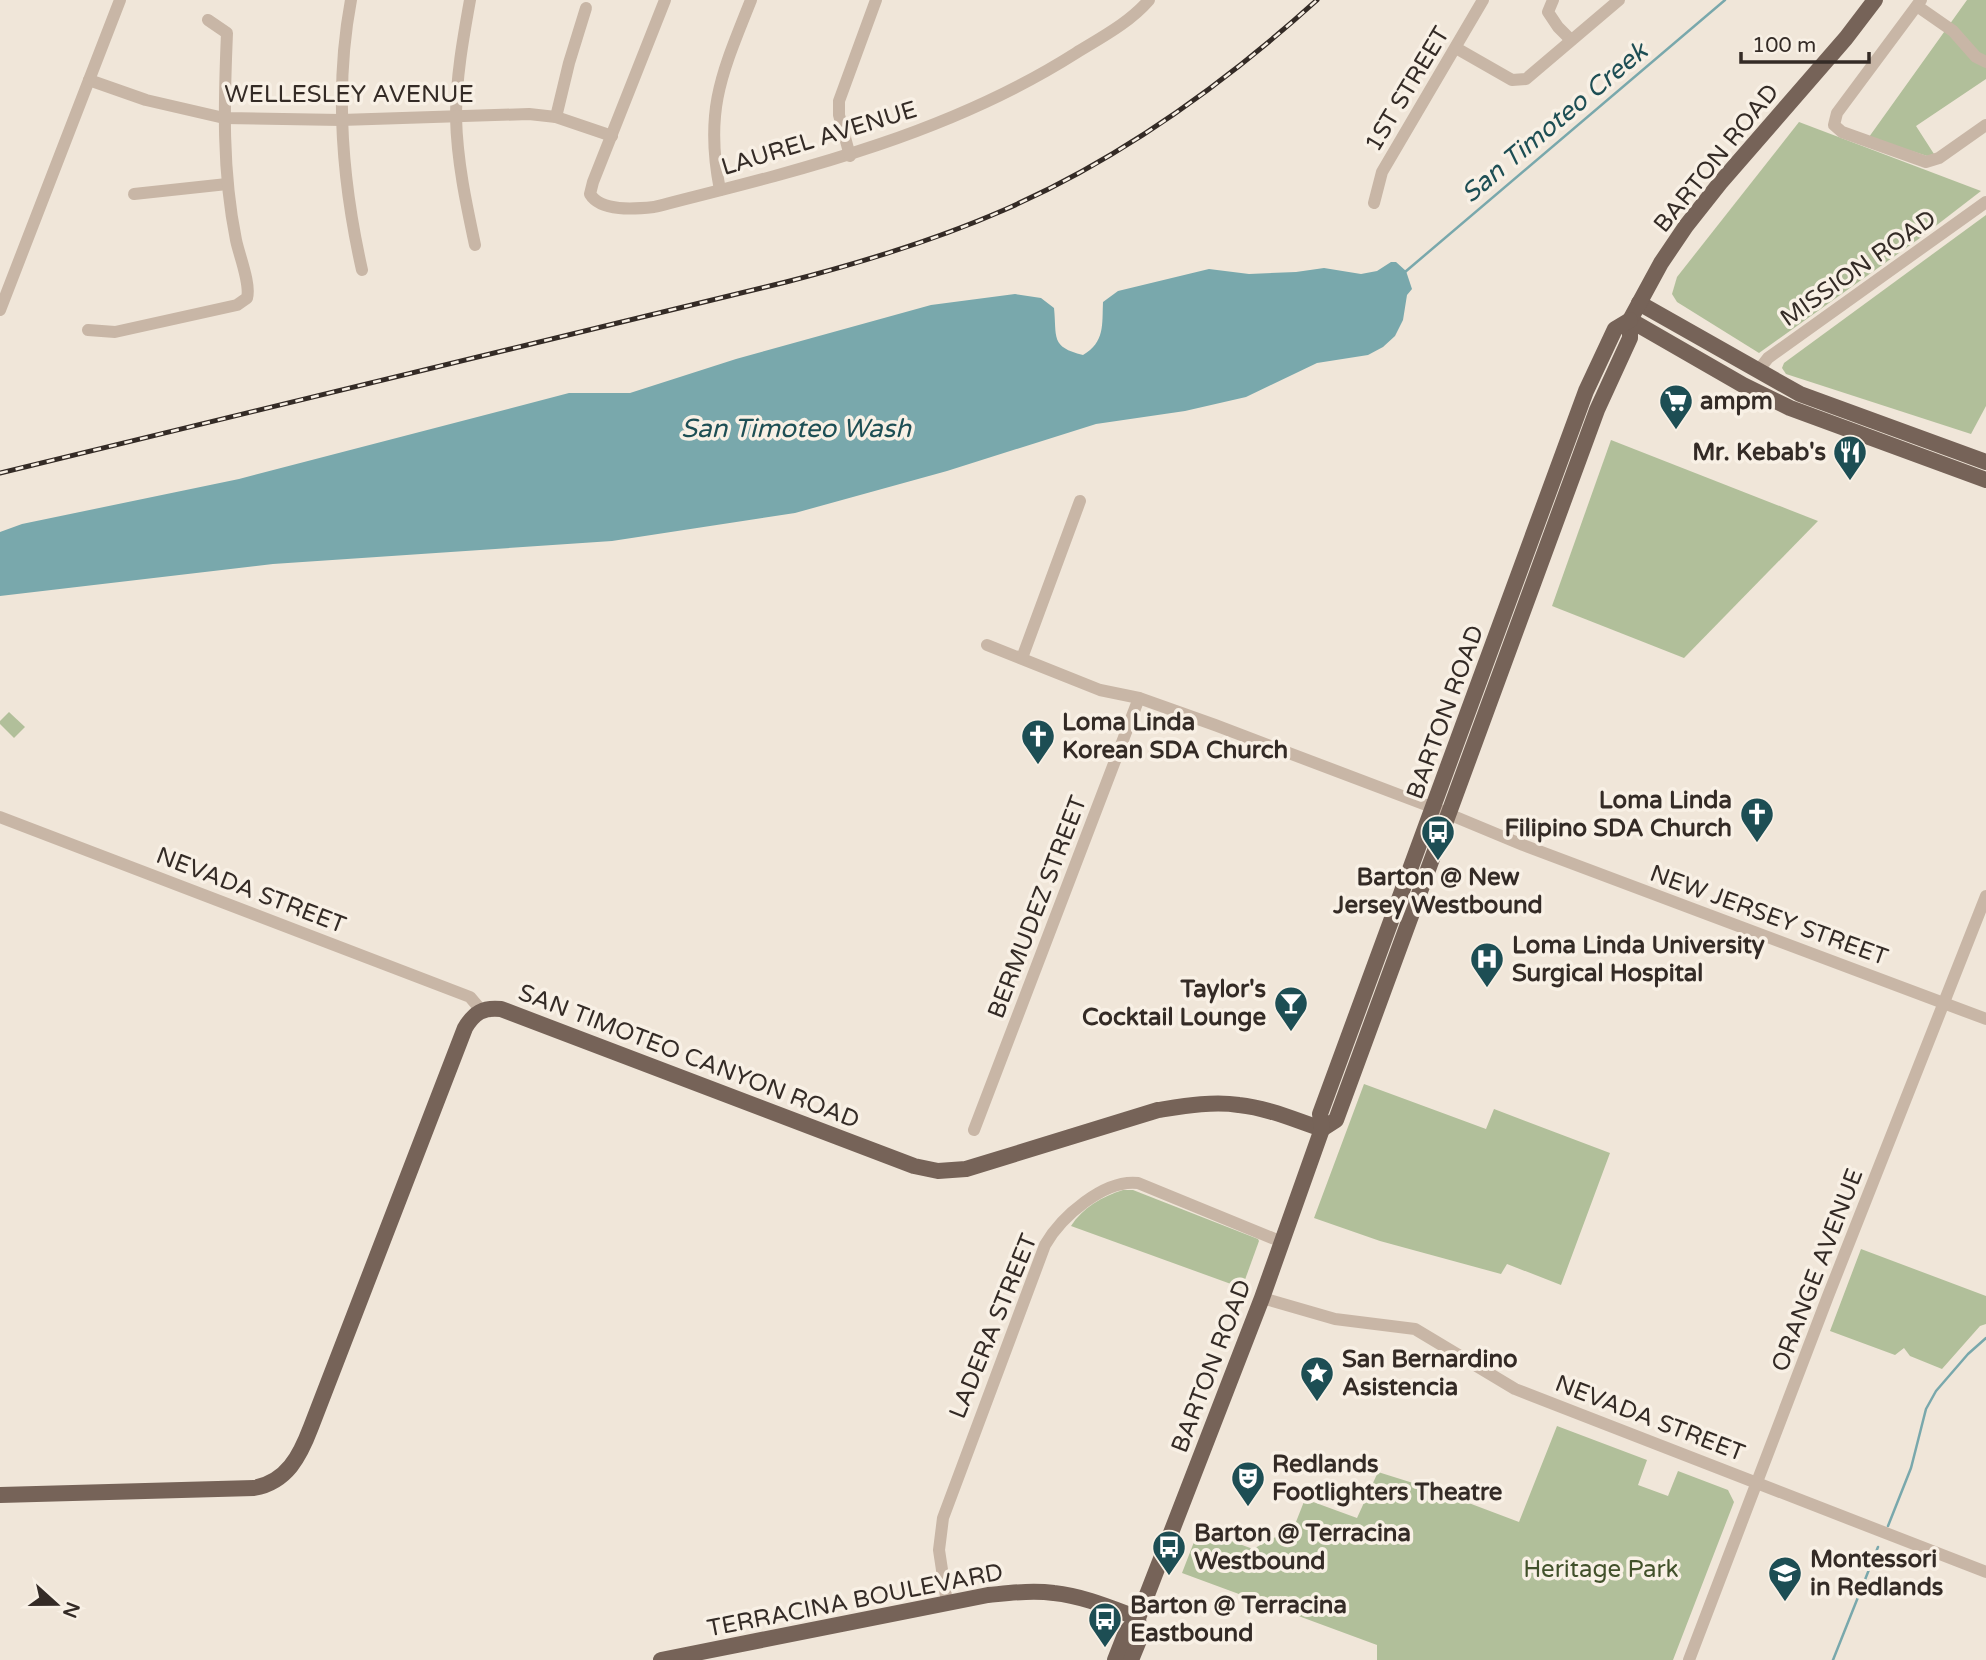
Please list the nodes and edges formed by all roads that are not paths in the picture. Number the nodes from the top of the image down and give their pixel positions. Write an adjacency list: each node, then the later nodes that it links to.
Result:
1 (120, 0): 18 (street)
2 (351, 0): 22 (street)
3 (470, 0): 19 (street)
4 (665, 0): 24 (street)
5 (751, 0): 27 (street)
6 (876, 0): 25 (street)
7 (1149, 0): 25 (street, LAUREL AVENUE)
8 (1483, 0): 16 (street, 1ST STREET)
9 (1553, 0): 15 (street)
10 (1619, 0): 15 (street)
11 (1875, 0): 33 (main road, BARTON ROAD)
12 (1919, 3): 17 (street); 23 (street)
13 (586, 8): 20 (street)
14 (208, 20): 21 (street)
15 (1571, 40): 16 (street)
16 (1456, 48): 30 (street, 1ST STREET)
17 (1986, 62)
18 (89, 80): 21 (street, WELLESLEY AVENUE); 34 (street)
19 (456, 117): 20 (street, WELLESLEY AVENUE); 22 (street, WELLESLEY AVENUE); 31 (street)
20 (556, 117): 24 (street, WELLESLEY AVENUE)
21 (224, 118): 22 (street, WELLESLEY AVENUE); 26 (street)
22 (341, 120): 32 (street)
23 (1986, 125)
24 (612, 136): 27 (street, LAUREL AVENUE)
25 (850, 156): 27 (street, LAUREL AVENUE)
26 (227, 184): 28 (street); 36 (street)
27 (720, 190)
28 (134, 194)
29 (1986, 202): 37 (street, MISSION ROAD)
30 (1374, 204)
31 (475, 245)
32 (362, 270)
33 (1639, 303): 35 (main road, BARTON ROAD); 37 (main road)
34 (0, 310)
35 (1630, 320): 39 (main road); 46 (main road, BARTON ROAD); 47 (main road, BARTON ROAD)
36 (88, 330)
37 (1758, 371): 38 (main road)
38 (1848, 412): 39 (main road); 40 (main road)
39 (1842, 428): 41 (main road)
40 (1986, 462)
41 (1986, 480)
42 (1080, 501): 44 (street)
43 (987, 645): 44 (street, NEW JERSEY STREET)
44 (1022, 658): 45 (street, NEW JERSEY STREET)
45 (1139, 698): 46 (street, NEW JERSEY STREET); 54 (street, BERMUDEZ STREET)
46 (1434, 808): 47 (street, NEW JERSEY STREET); 53 (main road, BARTON ROAD)
47 (1450, 816): 50 (street, NEW JERSEY STREET); 53 (main road, BARTON ROAD)
48 (0, 817): 51 (street, NEVADA STREET)
49 (1986, 896): 50 (street, ORANGE AVENUE)
50 (1944, 1003): 52 (street, NEW JERSEY STREET); 57 (street, ORANGE AVENUE)
51 (481, 1010): 53 (main road, SAN TIMOTEO CANYON ROAD); 58 (main road, SAN TIMOTEO CANYON ROAD)
52 (1986, 1019)
53 (1322, 1129): 55 (main road, BARTON ROAD)
54 (974, 1130)
55 (1282, 1242): 56 (main road, BARTON ROAD); 60 (street, LADERA STREET)
56 (1262, 1298): 57 (street, NEVADA STREET); 61 (main road, BARTON ROAD)
57 (1758, 1482): 59 (street, NEVADA STREET); 65 (street, ORANGE AVENUE)
58 (0, 1495)
59 (1986, 1572)
60 (947, 1603): 61 (main road, TERRACINA BOULEVARD); 62 (main road, TERRACINA BOULEVARD)
61 (1138, 1618): 63 (main road, BARTON ROAD); 64 (main road, BARTON ROAD)
62 (661, 1660)
63 (1115, 1660)
64 (1131, 1660)
65 (1689, 1660)

